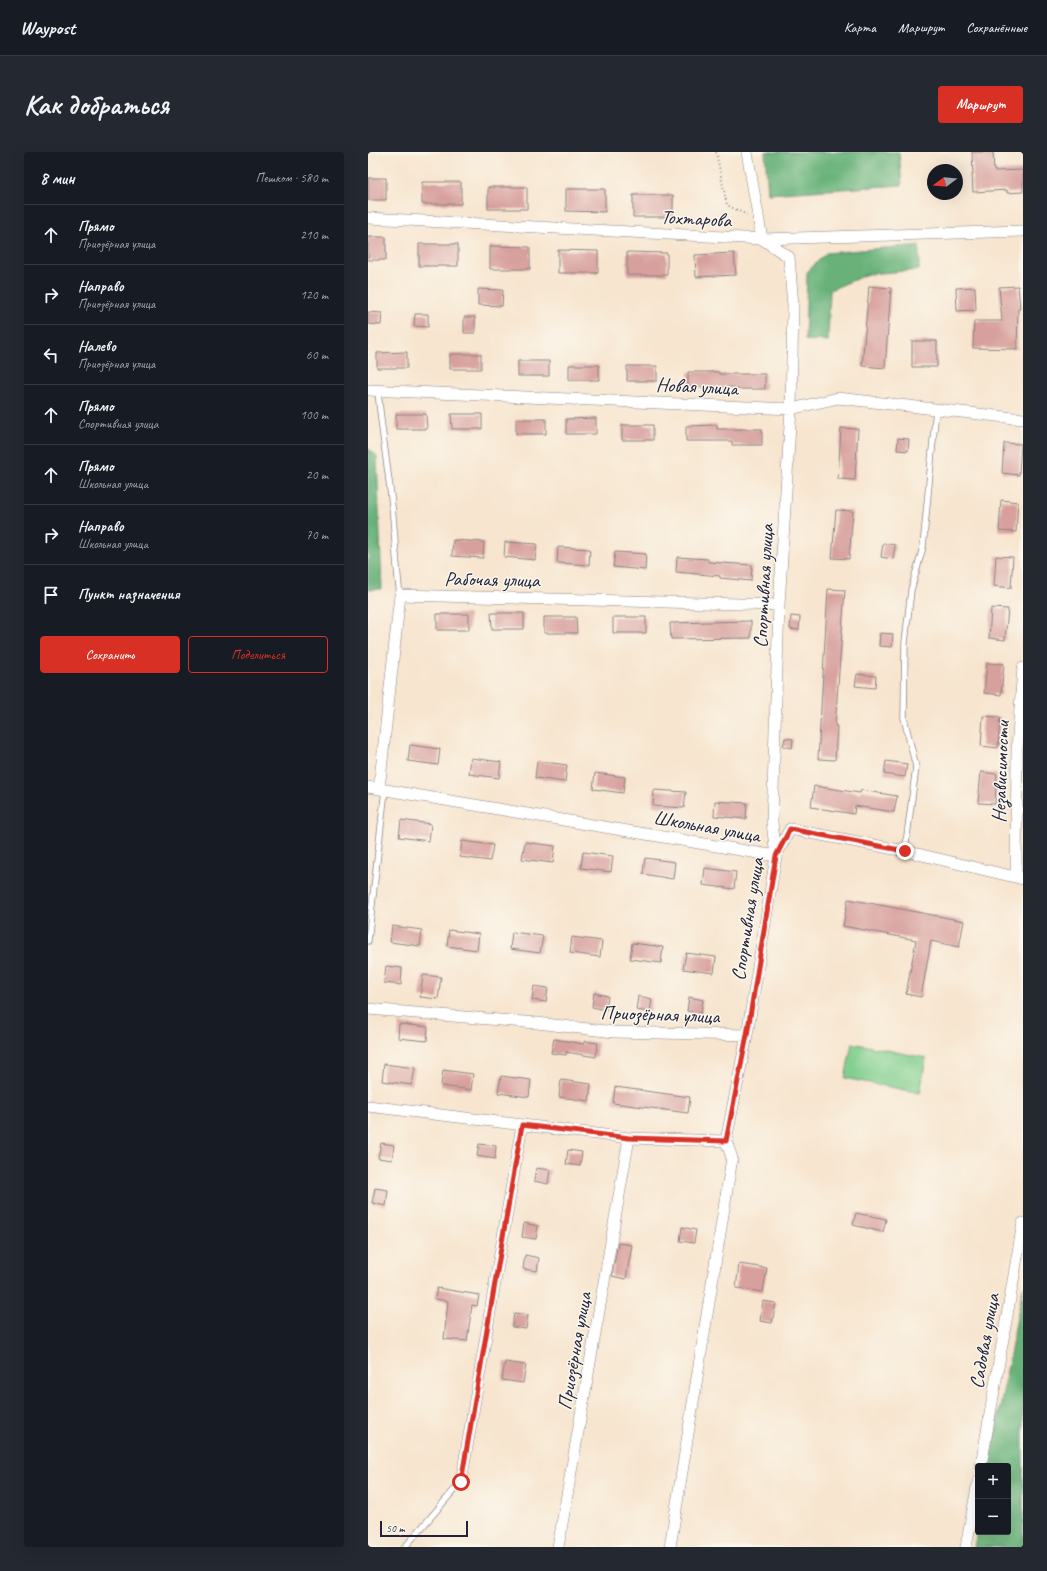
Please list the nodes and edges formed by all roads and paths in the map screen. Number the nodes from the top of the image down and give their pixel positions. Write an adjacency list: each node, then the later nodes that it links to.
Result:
1 (716, 152): 4 (path)
2 (747, 152): 4 (street)
3 (368, 218): 6 (street, Тохтарова)
4 (759, 221): 6 (street)
5 (1023, 231): 6 (street, Тохтарова)
6 (762, 239): 8 (street, Спортивная улица)
7 (373, 390): 8 (street, Новая улица); 11 (lane)
8 (791, 408): 9 (street, Новая улица); 12 (street, Спортивная улица)
9 (936, 409): 10 (street, Новая улица); 15 (lane)
10 (1023, 419)
11 (400, 595): 12 (street, Рабочая улица); 14 (street)
12 (779, 605): 16 (street, Спортивная улица)
13 (1023, 668): 17 (street, Независимости)
14 (377, 789): 16 (street, Школьная улица); 18 (lane)
15 (905, 851): 16 (street, Школьная улица); 17 (street, Школьная улица)
16 (776, 856): 20 (street, Спортивная улица)
17 (1019, 878)
18 (368, 941)
19 (368, 1008): 20 (street, Приозёрная улица)
20 (747, 1035): 24 (street, Приозёрная улица)
21 (368, 1106): 22 (street)
22 (522, 1125): 23 (street); 27 (street)
23 (629, 1138): 24 (street); 30 (street, Приозёрная улица)
24 (726, 1141): 31 (street)
25 (1023, 1223): 26 (street, Садовая улица)
26 (982, 1463)
27 (461, 1482): 29 (lane)
28 (975, 1498): 32 (street)
29 (405, 1547)
30 (558, 1547)
31 (670, 1547)
32 (966, 1547)

